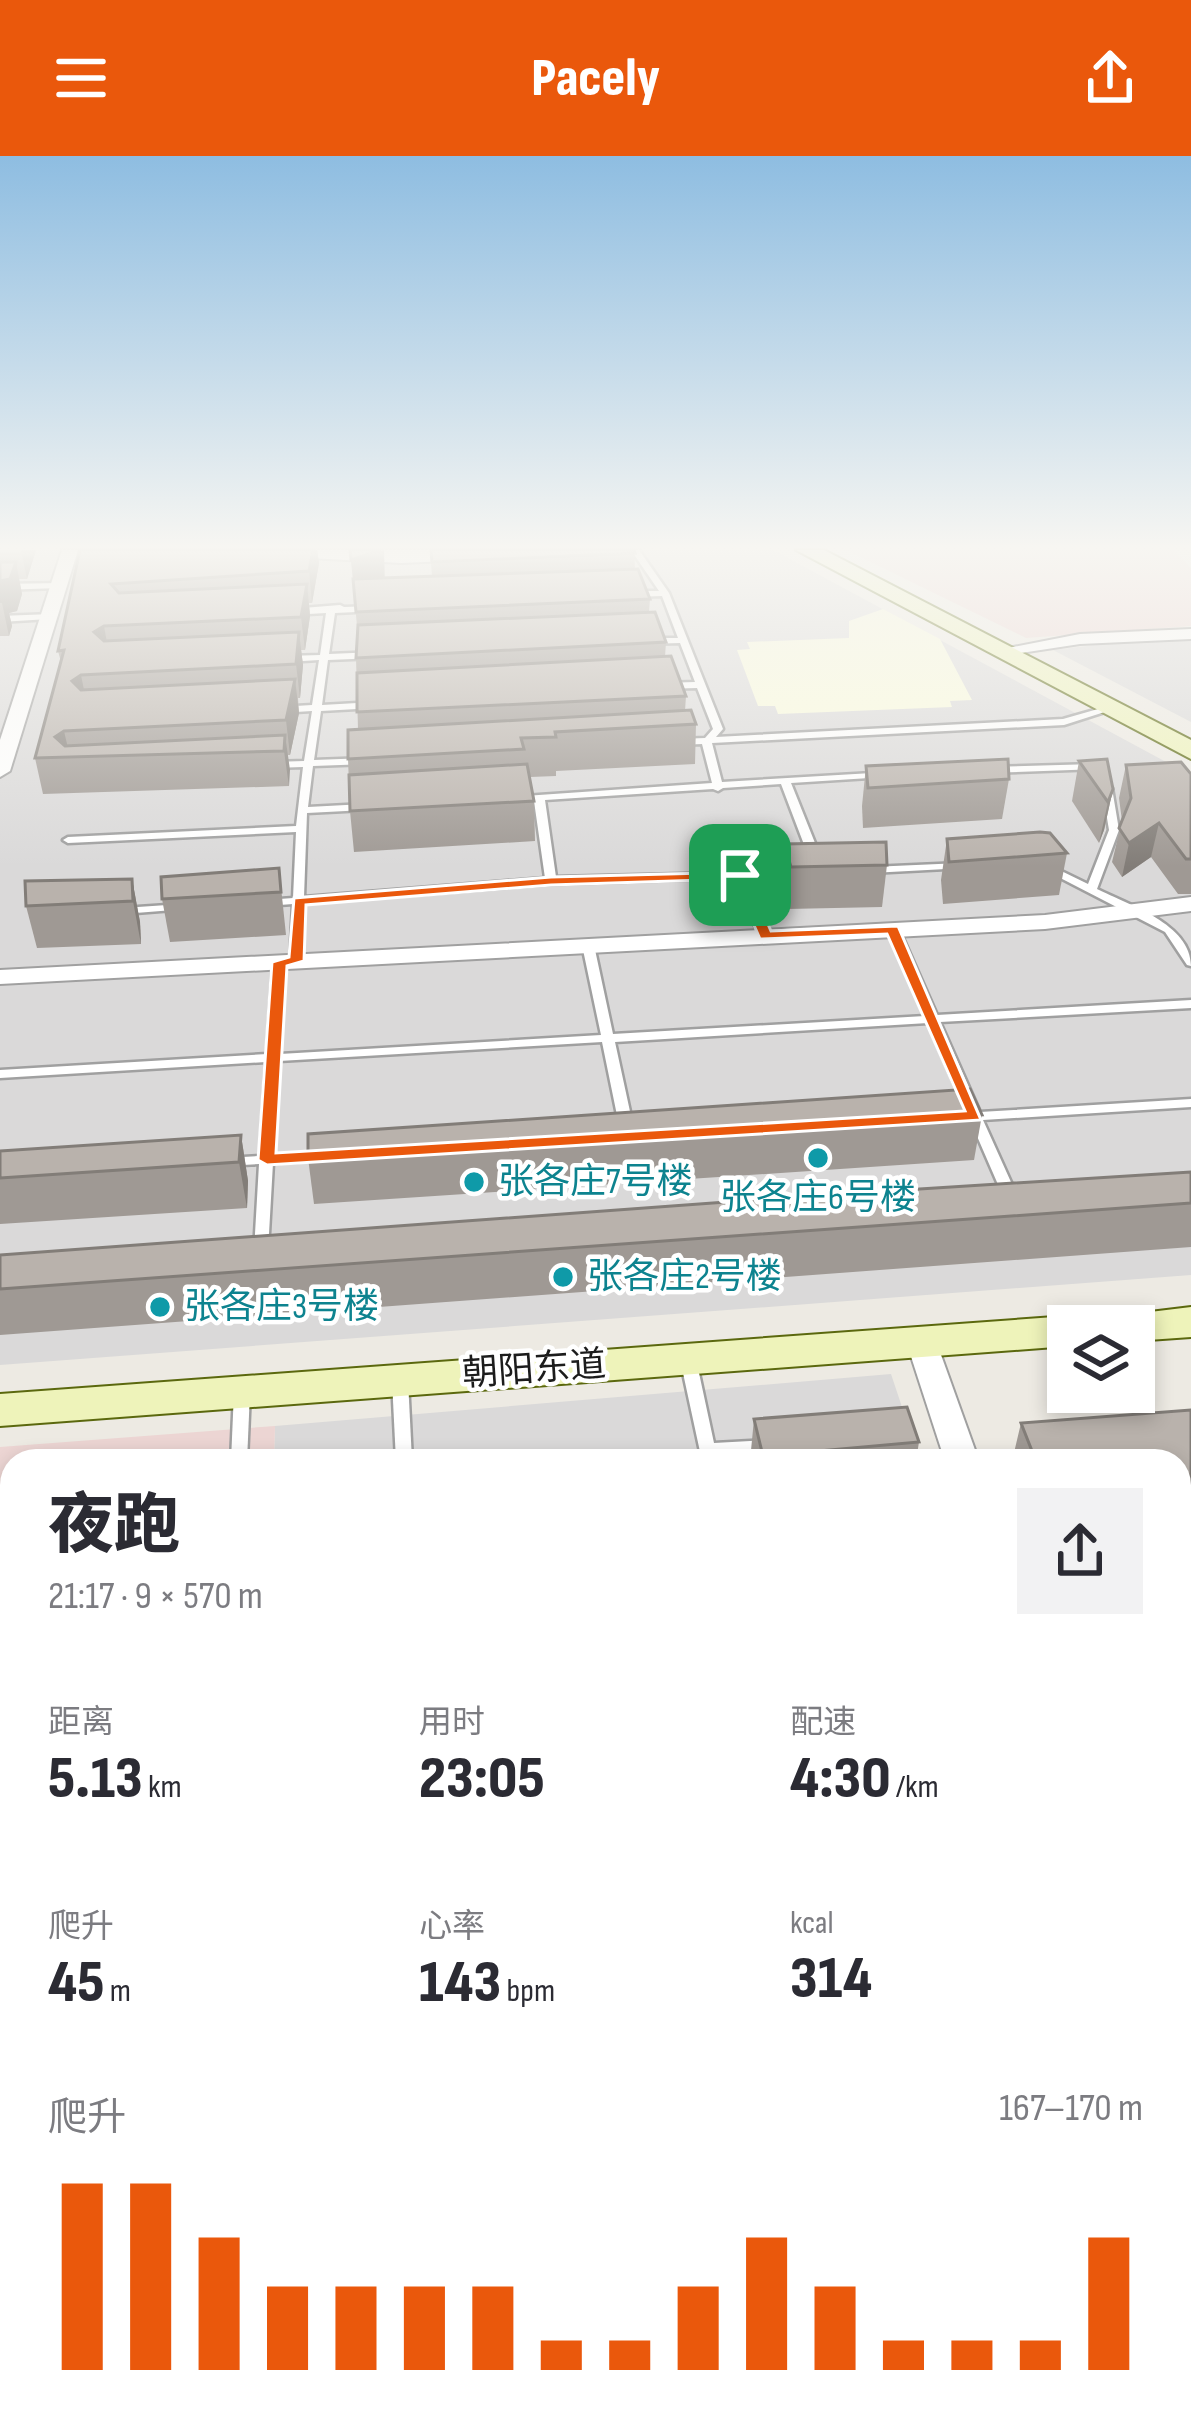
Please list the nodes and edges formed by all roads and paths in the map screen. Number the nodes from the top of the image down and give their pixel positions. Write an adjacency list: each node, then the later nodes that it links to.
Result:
1 (34, 656): 13 (street)
2 (369, 656): 5 (lane)
3 (691, 656): 7 (lane)
4 (1012, 656): 11 (main road)
5 (324, 657): 6 (lane); 10 (lane)
6 (277, 659)
7 (701, 685): 8 (lane); 14 (lane)
8 (656, 686)
9 (380, 705): 10 (lane)
10 (317, 708): 12 (lane); 18 (lane)
11 (1112, 708): 14 (lane); 16 (main road)
12 (271, 710)
13 (6, 732): 20 (street)
14 (707, 742): 15 (lane); 25 (lane)
15 (660, 743)
16 (1191, 751)
17 (376, 760): 18 (lane)
18 (309, 763): 19 (lane); 30 (lane)
19 (262, 765)
20 (0, 770)
21 (971, 770): 26 (lane)
22 (898, 773): 23 (lane)
23 (785, 782): 25 (lane); 36 (lane)
24 (1128, 785): 26 (lane)
25 (718, 788): 27 (lane)
26 (1107, 788): 38 (lane)
27 (538, 798): 28 (lane); 37 (lane)
28 (491, 801)
29 (373, 806): 30 (lane)
30 (302, 810): 31 (lane)
31 (301, 829): 32 (lane); 39 (lane)
32 (68, 840)
33 (1024, 864): 38 (lane)
34 (979, 866): 35 (lane)
35 (866, 870)
36 (740, 875): 37 (lane); 46 (lane)
37 (551, 881): 39 (lane)
38 (1093, 889): 43 (lane)
39 (299, 901): 40 (lane); 48 (lane)
40 (254, 904)
41 (1191, 904): 43 (street)
42 (187, 907): 44 (lane)
43 (1131, 908): 45 (street); 49 (lane)
44 (98, 912)
45 (892, 929): 46 (street); 52 (lane)
46 (765, 936): 47 (street)
47 (588, 945): 48 (street); 53 (lane)
48 (288, 962): 50 (street); 54 (lane)
49 (1191, 962)
50 (0, 977)
51 (1191, 1004): 52 (lane)
52 (933, 1020): 53 (lane); 57 (lane)
53 (608, 1039): 54 (lane); 60 (lane)
54 (273, 1058): 55 (lane); 63 (lane)
55 (0, 1074)
56 (1191, 1102): 57 (lane)
57 (975, 1116): 58 (lane); 66 (lane)
58 (952, 1118)
59 (652, 1136): 60 (lane)
60 (628, 1137): 61 (lane)
61 (606, 1138)
62 (334, 1155): 63 (lane)
63 (267, 1160): 64 (lane); 69 (lane)
64 (200, 1163)
65 (1033, 1194): 66 (lane)
66 (1010, 1196): 67 (lane)
67 (988, 1198)
68 (284, 1249): 69 (lane)
69 (261, 1251): 70 (lane)
70 (237, 1252)
71 (1191, 1322): 72 (main road)
72 (1155, 1324)
73 (1047, 1332): 74 (main road, 朝阳东道)
74 (921, 1341): 75 (main road, 朝阳东道); 84 (street)
75 (688, 1359): 76 (main road, 朝阳东道); 82 (lane)
76 (400, 1380): 77 (main road, 朝阳东道); 81 (lane)
77 (242, 1392): 78 (main road, 朝阳东道); 80 (lane)
78 (0, 1409)
79 (778, 1445): 83 (lane)
80 (239, 1449)
81 (403, 1449)
82 (708, 1449)
83 (750, 1449)
84 (958, 1449)

